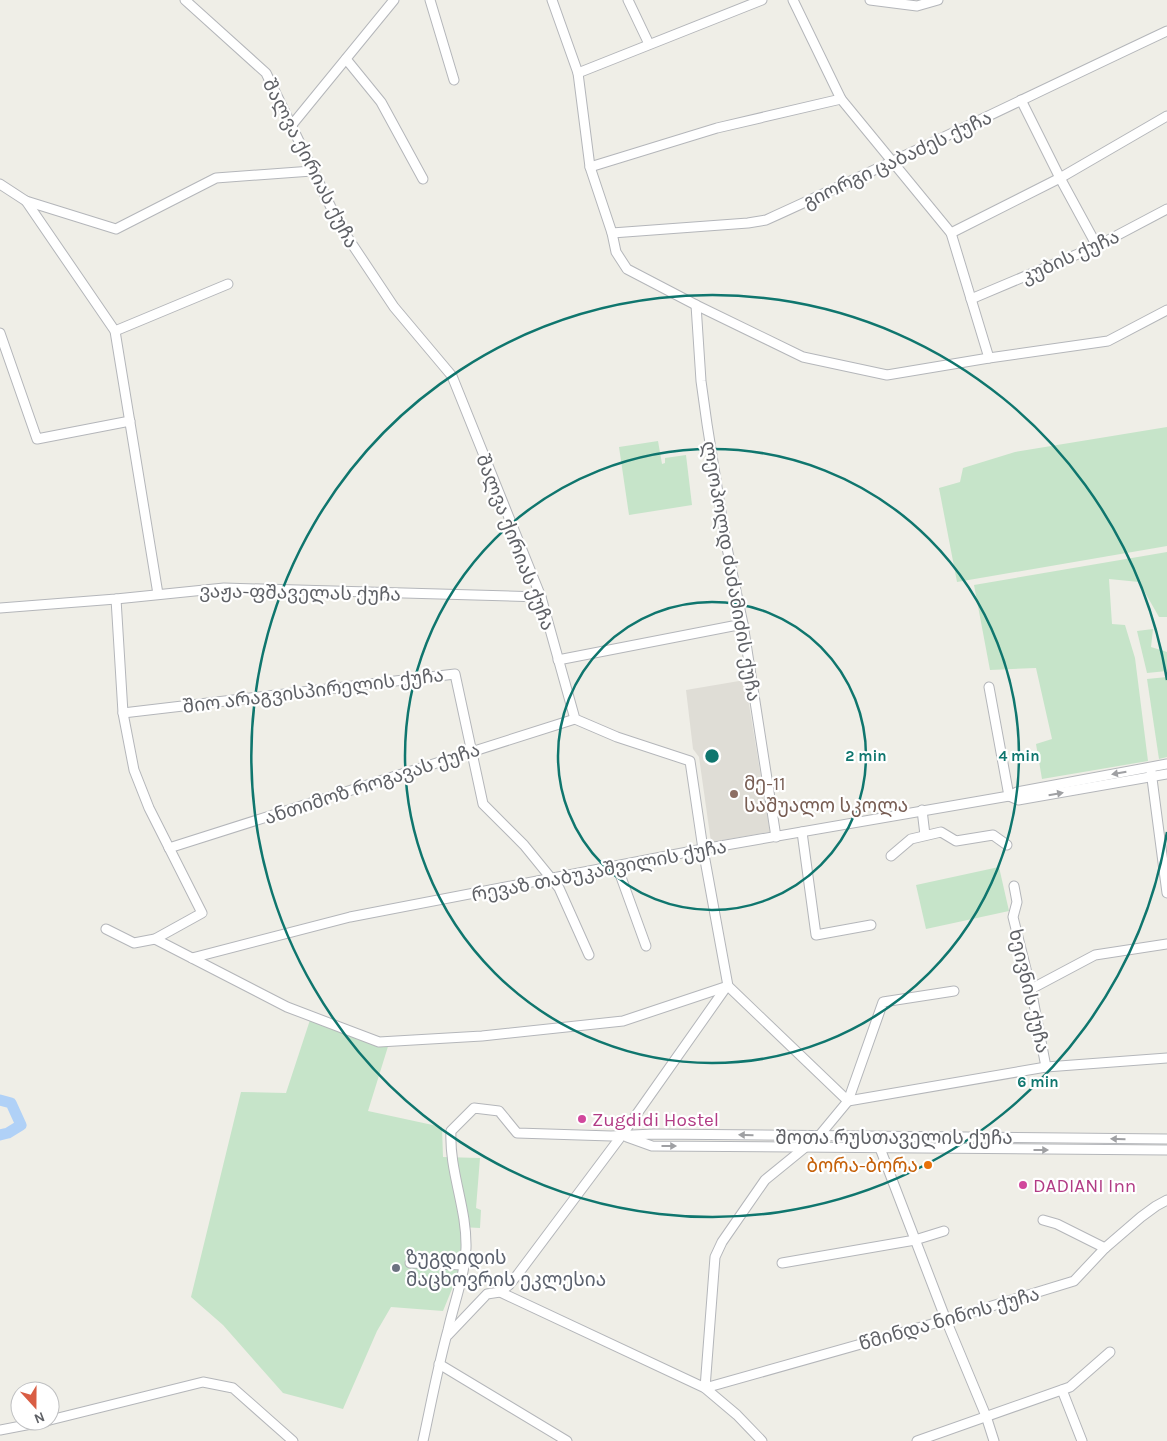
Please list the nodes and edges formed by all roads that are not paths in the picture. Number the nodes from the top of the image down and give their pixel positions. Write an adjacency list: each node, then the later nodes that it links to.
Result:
1 (185, 0): 18 (street, შალვა ქირიას ქუჩა)
2 (394, 0): 12 (street)
3 (430, 0): 14 (street)
4 (552, 0): 13 (street)
5 (628, 0): 11 (street)
6 (762, 0): 11 (street)
7 (793, 0): 15 (street)
8 (870, 0): 9 (street)
9 (934, 0)
10 (1167, 31): 16 (street, გიორგი ცაბაძეს ქუჩა)
11 (649, 44): 13 (street)
12 (346, 58): 18 (street); 23 (street)
13 (578, 73): 20 (street)
14 (454, 80)
15 (841, 99): 19 (street); 20 (street)
16 (1021, 100): 19 (street, გიორგი ცაბაძეს ქუჩა); 22 (street)
17 (1167, 116): 22 (street)
18 (292, 126): 21 (street, შალვა ქირიას ქუჩა)
19 (893, 162): 27 (street, გიორგი ცაბაძეს ქუჩა); 28 (street)
20 (590, 167): 27 (street)
21 (312, 171): 25 (street); 39 (street, შალვა ქირიას ქუჩა)
22 (1060, 178): 28 (street); 29 (street)
23 (423, 179)
24 (0, 184): 25 (street)
25 (26, 201): 34 (street)
26 (1167, 209): 29 (street, კუბის ქუჩა)
27 (612, 233): 32 (street)
28 (951, 233): 31 (street)
29 (1097, 246): 31 (street, კუბის ქუჩა)
30 (228, 284): 34 (street)
31 (971, 299): 36 (street)
32 (696, 305): 36 (street); 42 (street, ლეოპოლდ ძაძამიძის ქუჩა)
33 (1167, 310): 36 (street)
34 (115, 331): 37 (street)
35 (0, 333): 37 (street)
36 (989, 358)
37 (130, 421): 38 (street)
38 (158, 594): 39 (street, ვაჟა-ფშაველას ქუჩა); 40 (street, ვაჟა-ფშაველას ქუჩა)
39 (541, 597): 43 (street, შალვა ქირიას ქუჩა)
40 (116, 599): 41 (street, ვაჟა-ფშაველას ქუჩა); 45 (street)
41 (4, 608)
42 (743, 624): 43 (street); 55 (street, ლეოპოლდ ძაძამიძის ქუჩა)
43 (558, 660): 46 (street, შალვა ქირიას ქუჩა)
44 (990, 687): 51 (street)
45 (123, 713): 47 (street, შიო არაგვისპირელის ქუჩა); 57 (street)
46 (574, 719): 47 (street, ანთიმოზ როგავას ქუჩა); 58 (street)
47 (471, 750): 57 (street, ანთიმოზ როგავას ქუჩა); 61 (street)
48 (1167, 764): 49 (street, რევაზ თაბუკაშვილის ქუჩა)
49 (1151, 772): 50 (street, რევაზ თაბუკაშვილის ქუჩა); 51 (street, რევაზ თაბუკაშვილის ქუჩა); 63 (street)
50 (1167, 774)
51 (1009, 796): 52 (street, რევაზ თაბუკაშვილის ქუჩა)
52 (922, 810): 53 (street, რევაზ თაბუკაშვილის ქუჩა); 54 (street)
53 (802, 832): 55 (street, რევაზ თაბუკაშვილის ქუჩა); 64 (street)
54 (925, 835): 56 (street); 59 (street)
55 (776, 837): 58 (street, რევაზ თაბუკაშვილის ქუჩა)
56 (1007, 844)
57 (169, 848): 66 (street)
58 (703, 849): 60 (street, რევაზ თაბუკაშვილის ქუჩა); 71 (street)
59 (891, 856)
60 (616, 866): 61 (street, რევაზ თაბუკაშვილის ქუჩა); 68 (street)
61 (552, 878): 69 (street); 70 (street, რევაზ თაბუკაშვილის ქუჩა)
62 (1014, 886): 72 (street, ხეივნის ქუჩა)
63 (1167, 893)
64 (871, 925)
65 (106, 929): 66 (street)
66 (155, 939): 70 (street)
67 (1167, 944): 72 (street)
68 (646, 946)
69 (589, 955)
70 (192, 958): 71 (street)
71 (728, 986): 76 (street); 77 (street)
72 (1031, 989): 75 (street, ხეივნის ქუჩა)
73 (954, 991): 76 (street)
74 (1167, 1058): 75 (street)
75 (1046, 1067): 76 (street)
76 (848, 1101): 78 (street)
77 (622, 1135): 78 (street, შოთა რუსთაველის ქუჩა, one-way to 77); 81 (street, შოთა რუსთაველის ქუჩა, one-way to 81); 91 (street, შოთა რუსთაველის ქუჩა); 92 (street)
78 (819, 1136): 79 (street, შოთა რუსთაველის ქუჩა); 81 (street)
79 (876, 1137): 80 (street, შოთა რუსთაველის ქუჩა, one-way to 79); 82 (street)
80 (1167, 1139)
81 (806, 1146): 82 (street, შოთა რუსთაველის ქუჩა); 97 (street)
82 (879, 1148): 83 (street, შოთა რუსთაველის ქუჩა, one-way to 83); 87 (street)
83 (1167, 1150)
84 (1167, 1200): 88 (street, წმინდა ნინოს ქუჩა)
85 (1043, 1220): 88 (street)
86 (944, 1231): 87 (street)
87 (915, 1240): 90 (street); 93 (street)
88 (1106, 1248): 93 (street, წმინდა ნინოს ქუჩა)
89 (410, 1263): 91 (street)
90 (782, 1263)
91 (464, 1265): 94 (street)
92 (500, 1292): 94 (street); 97 (street)
93 (946, 1320): 97 (street, წმინდა ნინოს ქუჩა); 99 (street)
94 (446, 1337): 96 (street)
95 (1110, 1352): 98 (street)
96 (439, 1364): 102 (street); 103 (street)
97 (705, 1388): 104 (street)
98 (1062, 1390): 99 (street); 107 (street)
99 (986, 1416): 105 (street); 106 (street)
100 (60, 1418): 101 (street)
101 (293, 1441)
102 (423, 1441)
103 (567, 1441)
104 (762, 1441)
105 (917, 1441)
106 (994, 1441)
107 (1082, 1441)

